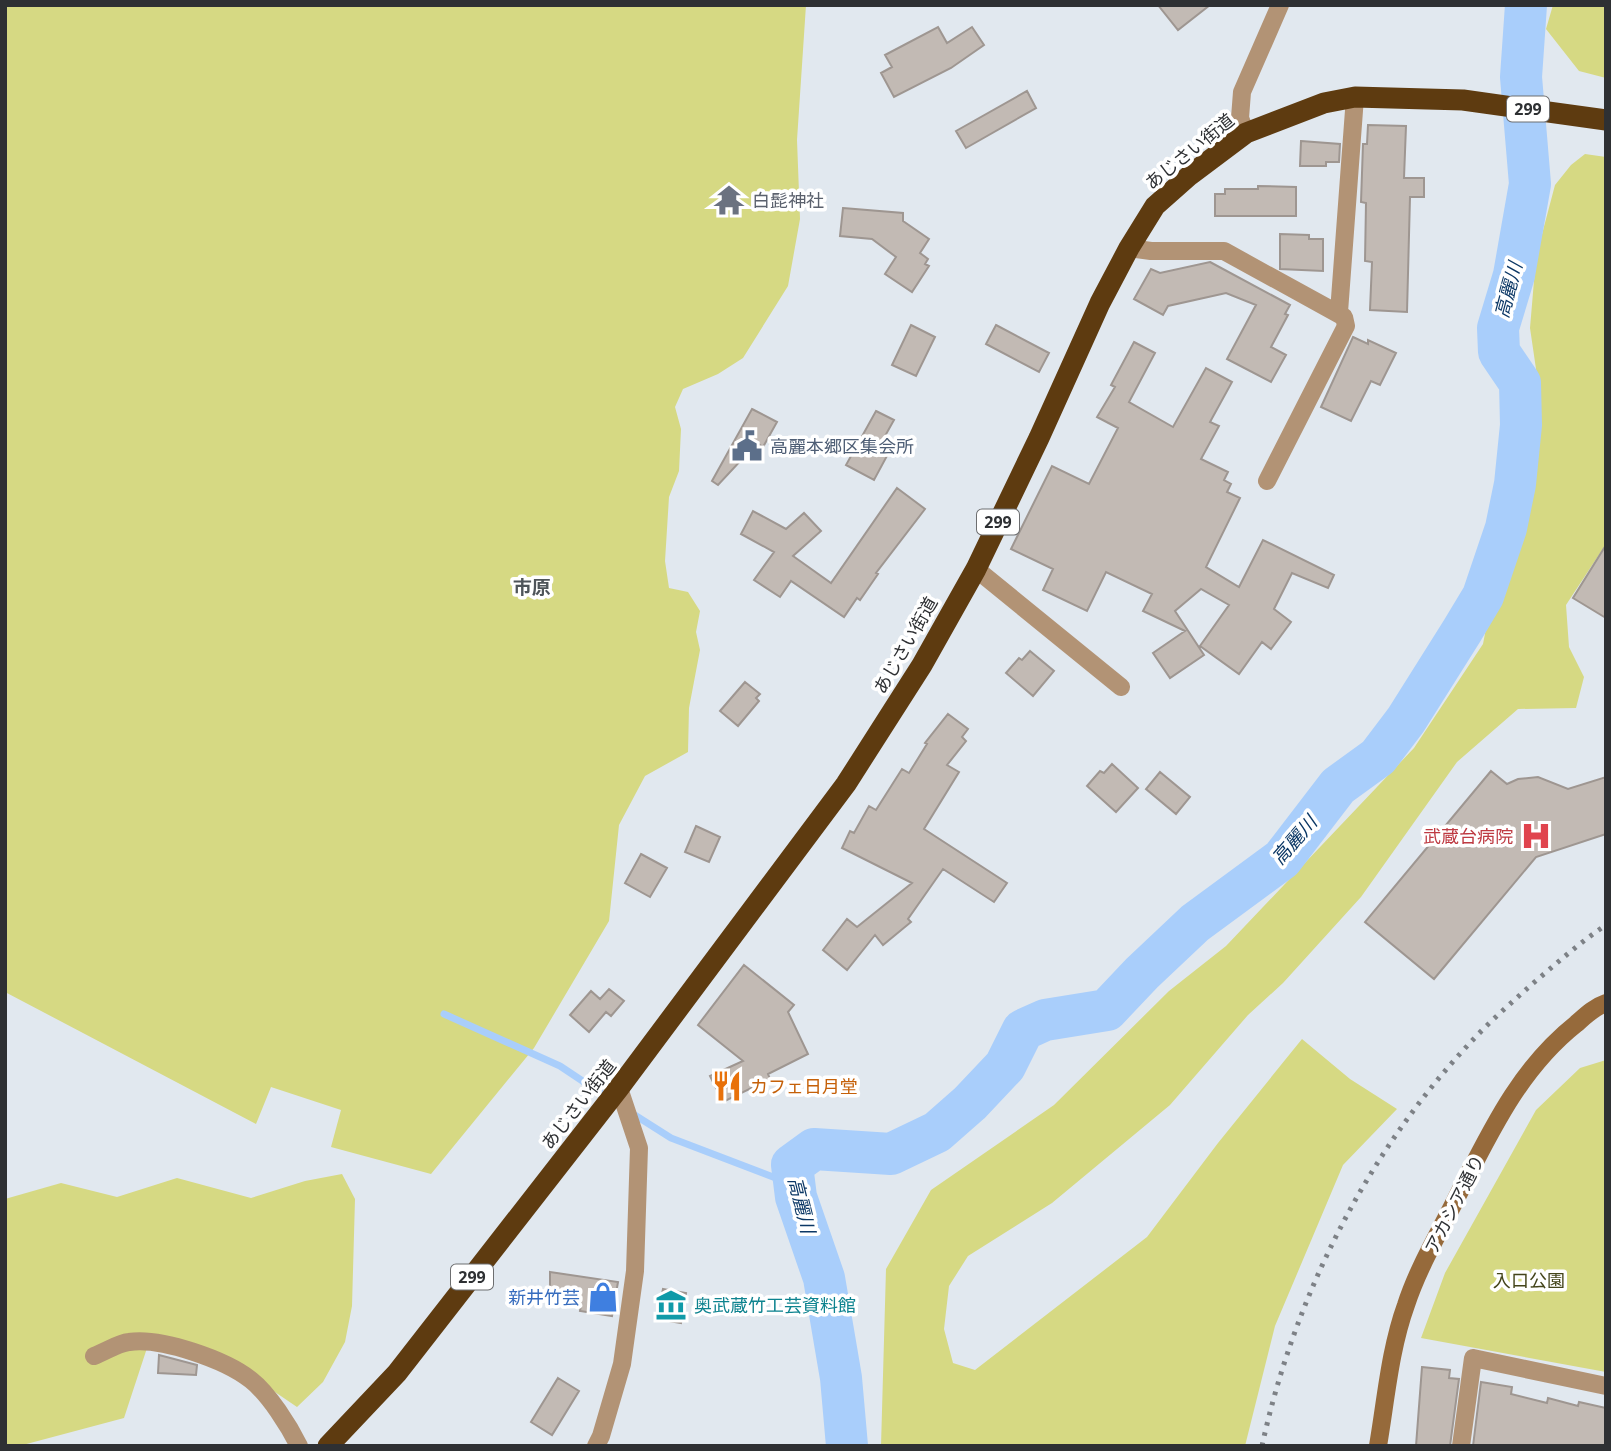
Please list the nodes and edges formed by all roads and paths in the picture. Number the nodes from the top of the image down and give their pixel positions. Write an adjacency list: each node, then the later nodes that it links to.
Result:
1 (1280, 5): 4 (street)
2 (1354, 97): 3 (highway, あじさい街道 / 299); 4 (highway, あじさい街道 / 299); 6 (street)
3 (1599, 119)
4 (1246, 133): 5 (highway, あじさい街道 / 299)
5 (1129, 248): 6 (street); 8 (highway, あじさい街道 / 299)
6 (1339, 312): 7 (street)
7 (1267, 481)
8 (976, 569): 9 (street); 11 (highway, あじさい街道 / 299)
9 (1121, 687)
10 (1606, 1003): 17 (street, アカシア通り)
11 (613, 1096): 15 (highway, あじさい街道 / 299); 16 (street)
12 (94, 1356): 14 (street)
13 (1606, 1386): 18 (street)
14 (299, 1446)
15 (328, 1446)
16 (596, 1446)
17 (1378, 1446)
18 (1461, 1446)

